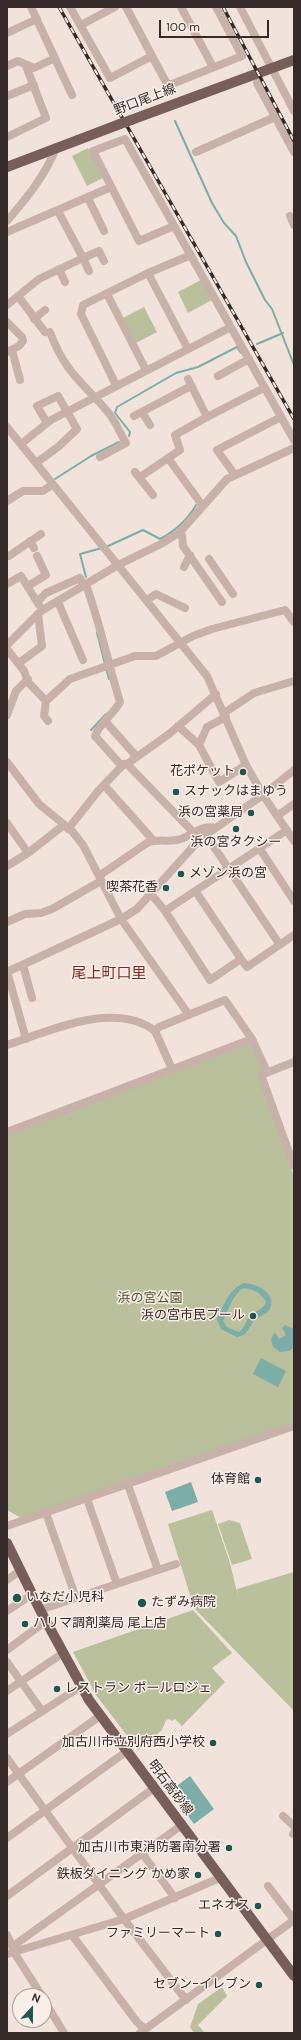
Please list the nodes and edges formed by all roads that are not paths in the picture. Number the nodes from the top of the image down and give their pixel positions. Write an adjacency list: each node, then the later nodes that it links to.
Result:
1 (31, 7): 8 (street)
2 (70, 7): 9 (street)
3 (115, 7): 9 (street)
4 (126, 7): 11 (street)
5 (181, 7): 16 (street)
6 (216, 7): 16 (street)
7 (240, 7): 17 (street)
8 (36, 19): 10 (street); 12 (street)
9 (81, 26): 11 (street)
10 (7, 33)
11 (149, 57): 16 (street)
12 (55, 58): 15 (street); 20 (street)
13 (294, 60): 17 (main road, 野口尾上線)
14 (11, 62): 15 (street)
15 (26, 66): 19 (street)
16 (213, 67)
17 (273, 67): 22 (street); 25 (main road, 野口尾上線, bridge)
18 (257, 83): 23 (street)
19 (34, 84): 21 (street); 24 (street)
20 (72, 95)
21 (8, 98)
22 (294, 111)
23 (275, 117): 26 (street); 27 (street)
24 (7, 137)
25 (56, 148): 28 (main road, 野口尾上線); 33 (street)
26 (196, 152)
27 (294, 152)
28 (7, 167)
29 (111, 187): 30 (street); 35 (street); 35 (street)
30 (88, 198): 31 (street); 36 (street)
31 (58, 211): 37 (street); 39 (street)
32 (290, 216): 34 (street)
33 (7, 221)
34 (294, 225)
35 (174, 226): 38 (street)
36 (104, 231)
37 (7, 232)
38 (191, 255): 43 (street); 51 (street)
39 (83, 258): 40 (street); 41 (street); 42 (street)
40 (104, 261)
41 (59, 269): 44 (street); 46 (street)
42 (89, 271)
43 (148, 273): 45 (street); 52 (street)
44 (65, 282)
45 (107, 294): 55 (street); 58 (street)
46 (18, 296): 47 (street); 49 (street)
47 (7, 304)
48 (45, 310): 49 (street)
49 (34, 319): 60 (street)
50 (7, 322): 53 (street)
51 (231, 327): 52 (street); 54 (street)
52 (188, 349): 55 (street)
53 (9, 351): 57 (street)
54 (248, 359): 56 (street); 59 (street)
55 (146, 370): 58 (street)
56 (218, 376)
57 (20, 380)
58 (116, 385): 60 (street)
59 (264, 388): 62 (street); 63 (street)
60 (95, 398): 61 (street); 70 (street)
61 (67, 412): 64 (street); 64 (street); 72 (street)
62 (207, 417): 65 (street); 71 (street)
63 (281, 417): 67 (street); 73 (street)
64 (47, 423): 68 (street)
65 (150, 425)
66 (7, 428): 68 (street)
67 (294, 440)
68 (21, 444): 72 (street)
69 (294, 448): 73 (street)
70 (100, 457)
71 (168, 458): 75 (street); 77 (street)
72 (36, 464): 74 (street)
73 (235, 475): 77 (street)
74 (53, 484): 76 (street); 84 (street)
75 (153, 495)
76 (7, 501)
77 (202, 505): 78 (street)
78 (180, 532): 82 (street); 84 (street)
79 (40, 534): 80 (street)
80 (34, 548): 81 (street); 89 (street)
81 (9, 556)
82 (190, 556): 85 (street); 90 (street)
83 (209, 559): 86 (street)
84 (118, 565): 88 (street); 92 (street)
85 (184, 566)
86 (225, 582): 90 (street); 91 (street)
87 (7, 584): 89 (street)
88 (85, 585): 93 (street); 94 (street); 108 (street)
89 (28, 586): 93 (street)
90 (213, 590): 95 (street)
91 (233, 594)
92 (147, 600): 96 (street); 103 (street)
93 (37, 602): 99 (street)
94 (58, 602): 99 (street); 106 (street)
95 (222, 602)
96 (185, 608)
97 (294, 608): 98 (street)
98 (285, 610): 100 (street); 102 (street)
99 (40, 612): 104 (street); 107 (street)
100 (294, 622)
101 (200, 623): 102 (street)
102 (203, 632): 103 (street)
103 (182, 643): 108 (street); 111 (street)
104 (7, 645)
105 (7, 649): 107 (street)
106 (83, 660)
107 (19, 663): 109 (street)
108 (106, 667): 112 (street); 116 (street)
109 (28, 679): 112 (street); 114 (street)
110 (294, 682): 113 (street)
111 (216, 694): 113 (street); 117 (street)
112 (46, 700): 115 (street)
113 (225, 715): 118 (street); 122 (street)
114 (7, 716)
115 (48, 721)
116 (105, 721): 119 (street); 121 (street)
117 (178, 726): 118 (street); 119 (street)
118 (199, 745): 122 (street)
119 (137, 757): 121 (street)
120 (7, 762): 124 (street)
121 (126, 764): 125 (street); 133 (street)
122 (246, 765): 126 (street)
123 (294, 770): 126 (street)
124 (10, 774): 130 (street)
125 (104, 785): 130 (street); 135 (street)
126 (263, 795): 128 (street); 131 (street)
127 (294, 804): 128 (street)
128 (277, 816): 132 (street)
129 (8, 825): 138 (street)
130 (66, 827): 138 (street); 141 (street)
131 (216, 828): 133 (street); 134 (street)
132 (287, 830): 136 (street); 137 (street)
133 (194, 833): 135 (street)
134 (206, 835): 140 (street); 143 (street)
135 (153, 840): 141 (street)
136 (294, 840)
137 (260, 849): 140 (street); 144 (street)
138 (28, 853): 139 (street)
139 (7, 866)
140 (230, 869): 142 (street); 149 (street)
141 (100, 878): 146 (street); 147 (street)
142 (196, 892): 145 (street); 150 (street)
143 (151, 894): 145 (street); 146 (street)
144 (294, 901)
145 (165, 911): 150 (street)
146 (121, 919): 151 (street); 154 (street)
147 (8, 920)
148 (294, 935): 149 (street)
149 (280, 945): 150 (street)
150 (241, 959)
151 (23, 965): 152 (street); 153 (street)
152 (7, 972): 156 (street)
153 (32, 998)
154 (189, 1015): 155 (street); 157 (street)
155 (155, 1031): 156 (street); 160 (street)
156 (26, 1039): 158 (street)
157 (252, 1039): 160 (street); 161 (street)
158 (7, 1045)
159 (294, 1062): 161 (street)
160 (172, 1069): 162 (street)
161 (267, 1072): 163 (street)
162 (7, 1132)
163 (294, 1166)
164 (294, 1426): 165 (street)
165 (128, 1485): 166 (street); 172 (street)
166 (87, 1499): 167 (street); 174 (street)
167 (46, 1513): 168 (street); 176 (street)
168 (7, 1526)
169 (7, 1543): 171 (main road, 明石高砂線)
170 (176, 1564): 172 (street)
171 (21, 1570): 173 (street); 175 (main road, 明石高砂線)
172 (158, 1570): 174 (street)
173 (7, 1580)
174 (117, 1584): 176 (street)
175 (33, 1594): 177 (main road, 明石高砂線); 178 (street)
176 (76, 1598): 177 (street)
177 (40, 1610): 179 (main road, 明石高砂線)
178 (7, 1611)
179 (46, 1621): 180 (street); 181 (main road, 明石高砂線)
180 (7, 1650)
181 (63, 1653): 183 (street); 184 (main road, 明石高砂線)
182 (7, 1662): 183 (street)
183 (20, 1681): 185 (street); 186 (street)
184 (80, 1687): 186 (street); 187 (main road, 明石高砂線)
185 (7, 1691)
186 (42, 1711): 188 (street)
187 (100, 1716): 189 (main road, 明石高砂線); 191 (street)
188 (7, 1734)
189 (127, 1752): 193 (main road, 明石高砂線); 194 (street)
190 (7, 1758): 191 (street)
191 (18, 1774): 192 (street); 194 (street)
192 (7, 1782)
193 (154, 1788): 196 (main road, 明石高砂線); 199 (street)
194 (46, 1811): 198 (street); 199 (street)
195 (283, 1816): 197 (street)
196 (182, 1825): 200 (street); 201 (main road, 明石高砂線)
197 (294, 1831)
198 (7, 1838)
199 (72, 1848): 202 (street); 204 (street)
200 (142, 1853): 202 (street); 205 (street)
201 (222, 1877): 205 (street); 210 (main road, 明石高砂線)
202 (98, 1884): 206 (street); 211 (street)
203 (268, 1886): 207 (street)
204 (7, 1896)
205 (176, 1898): 206 (street)
206 (124, 1919): 209 (street); 214 (street)
207 (294, 1920): 210 (street)
208 (7, 1935): 211 (street)
209 (72, 1935): 211 (street); 216 (street)
210 (268, 1940): 212 (main road, 明石高砂線); 214 (street)
211 (12, 1950): 213 (street)
212 (294, 1976)
213 (37, 1988)
214 (186, 2000): 216 (street)
215 (52, 2013): 217 (street)
216 (143, 2031)
217 (64, 2033)

